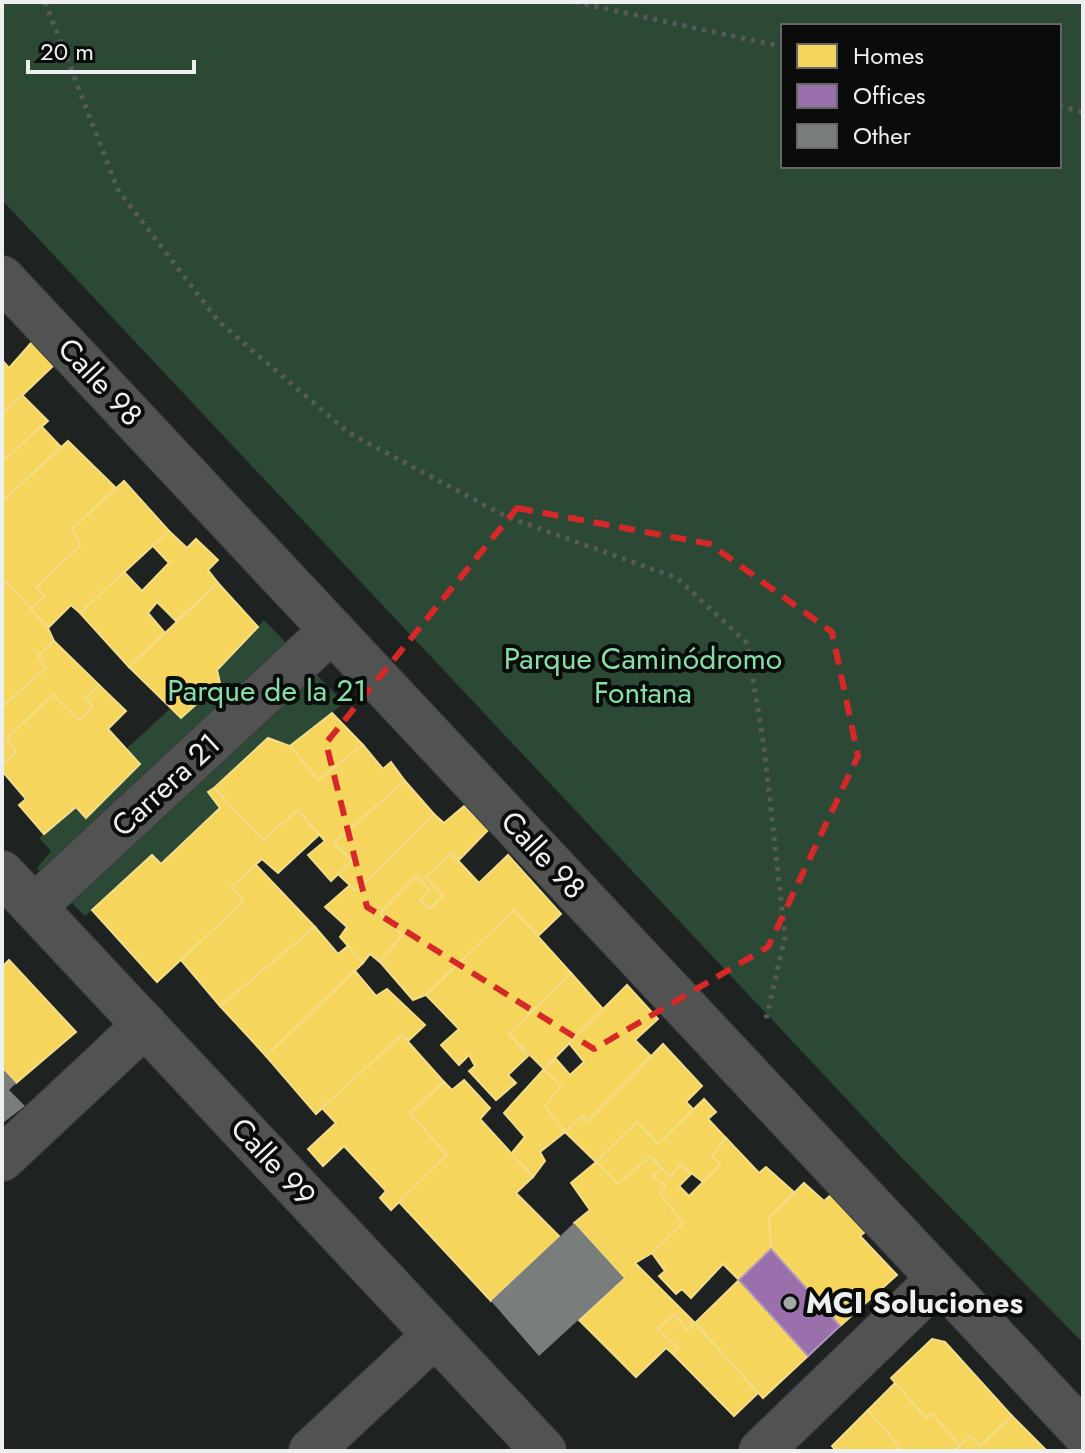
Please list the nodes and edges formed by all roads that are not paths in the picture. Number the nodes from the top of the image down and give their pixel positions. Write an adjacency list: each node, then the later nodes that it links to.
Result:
1 (2, 278): 2 (street, Calle 98)
2 (332, 630): 4 (street, Carrera 21); 7 (street, Calle 98)
3 (2, 873): 4 (street, Calle 99)
4 (34, 907): 5 (street, Calle 99)
5 (145, 1025): 6 (street); 8 (street, Calle 99)
6 (2, 1159)
7 (939, 1279): 9 (street, Calle 98); 12 (street)
8 (435, 1335): 10 (street); 11 (street, Calle 99)
9 (1083, 1432)
10 (311, 1451)
11 (544, 1451)
12 (761, 1451)

